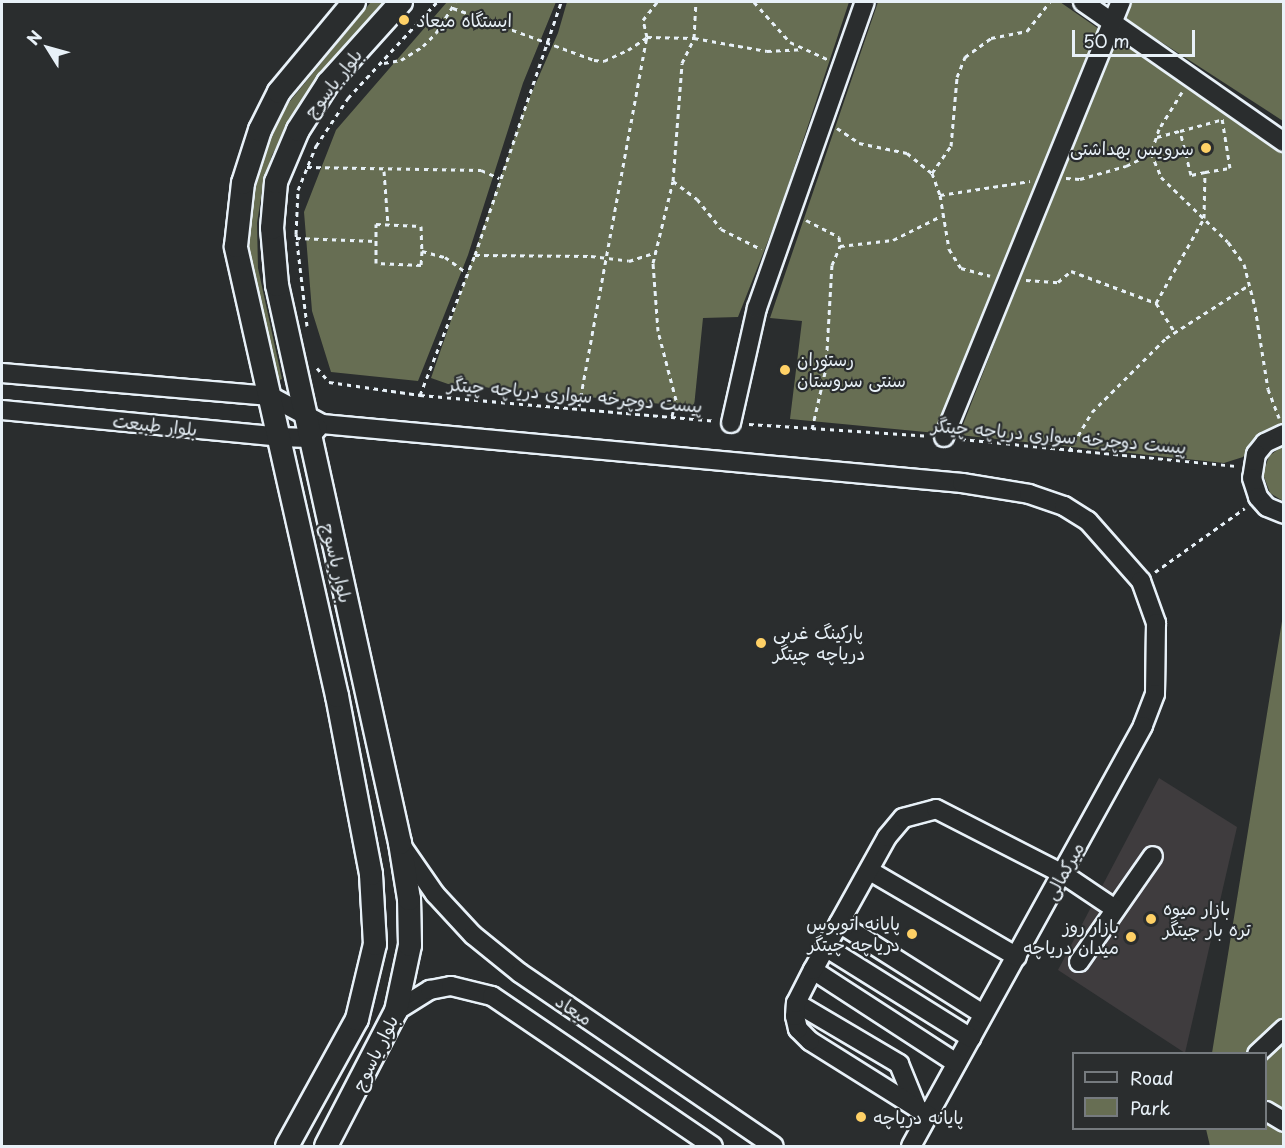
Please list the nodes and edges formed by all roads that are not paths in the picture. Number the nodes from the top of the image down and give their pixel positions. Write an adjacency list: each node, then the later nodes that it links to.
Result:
1 (354, 2): 9 (main road, بلوار یاسوج)
2 (401, 2): 12 (main road, بلوار یاسوج)
3 (865, 2): 11 (street)
4 (1083, 2): 6 (street)
5 (1121, 2): 6 (street)
6 (1113, 21): 7 (street); 14 (street)
7 (1284, 142)
8 (2, 373): 9 (street)
9 (270, 396): 12 (street); 15 (main road, بلوار یاسوج)
10 (2, 410): 15 (street, بلوار طبیعت)
11 (731, 423)
12 (312, 424): 15 (street, بلوار طبیعت); 17 (main road, بلوار یاسوج); 20 (street, میرکمالی)
13 (1284, 434): 16 (street)
14 (944, 437)
15 (280, 438): 37 (main road, بلوار یاسوج)
16 (1284, 514)
17 (400, 843): 28 (main road, بلوار یاسوج); 40 (street, میعاد)
18 (1153, 856): 21 (street)
19 (870, 871): 20 (street); 22 (street); 24 (street)
20 (1063, 874): 21 (street); 24 (street, میرکمالی)
21 (1115, 909): 25 (street)
22 (839, 923): 23 (street); 29 (street)
23 (827, 948): 26 (street); 31 (street)
24 (1017, 957): 29 (street, میرکمالی)
25 (1079, 962)
26 (813, 970): 27 (street); 33 (street)
27 (796, 1003): 34 (street); 34 (street)
28 (396, 1011): 38 (main road, بلوار یاسوج); 39 (street, میعاد)
29 (983, 1014): 31 (street, میرکمالی)
30 (1284, 1029): 32 (street)
31 (971, 1038): 33 (street, میرکمالی)
32 (1258, 1052)
33 (956, 1063): 34 (street, میرکمالی)
34 (922, 1111): 41 (street, میرکمالی)
35 (1267, 1112): 36 (street)
36 (1284, 1122)
37 (287, 1146)
38 (326, 1146)
39 (713, 1146)
40 (774, 1146)
41 (911, 1146)

